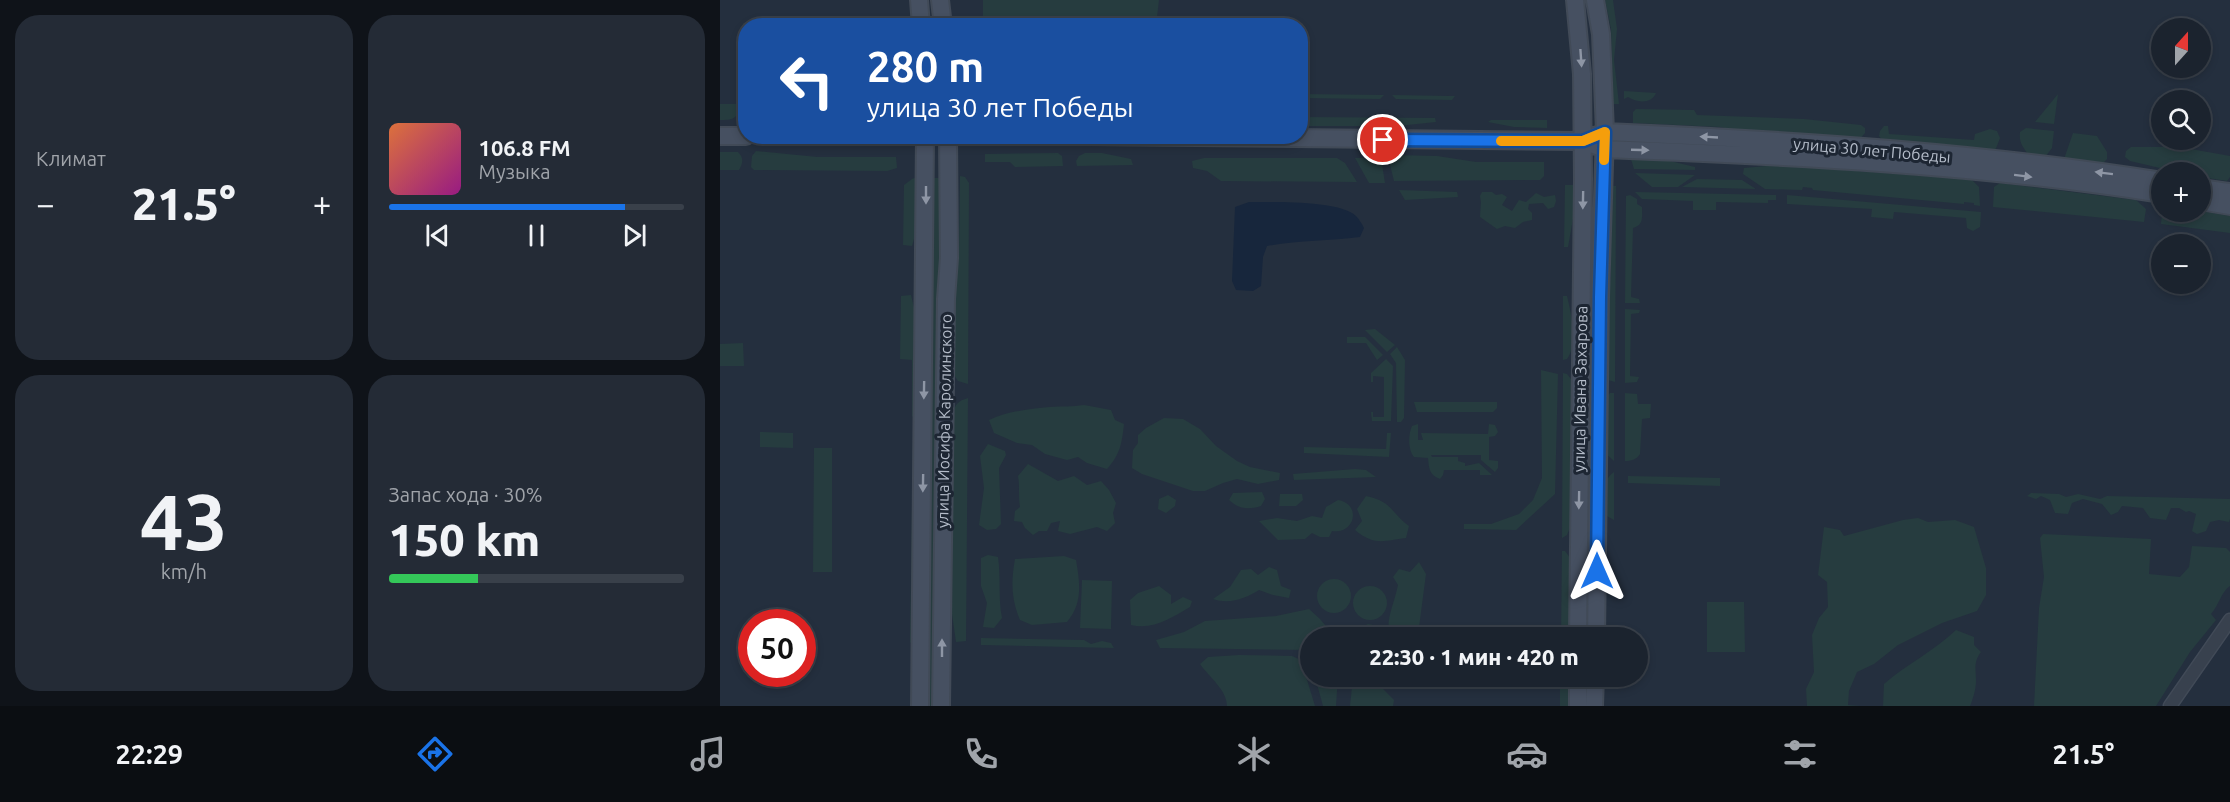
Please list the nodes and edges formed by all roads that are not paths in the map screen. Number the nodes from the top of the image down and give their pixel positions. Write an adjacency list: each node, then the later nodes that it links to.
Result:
1 (919, 0): 5 (main road)
2 (940, 0): 6 (main road)
3 (1575, 0): 10 (main road, улица Ивана Захарова, one-way to 10)
4 (1595, 0): 11 (main road, улица Ивана Захарова)
5 (920, 18)
6 (942, 18)
7 (720, 136): 8 (main road)
8 (738, 136)
9 (1308, 138): 10 (main road, улица 30 лет Победы)
10 (1583, 141): 11 (main road, улица 30 лет Победы); 21 (main road, улица Ивана Захарова, one-way to 21)
11 (1605, 141): 14 (main road, улица 30 лет Победы, one-way to 11); 17 (main road, улица 30 лет Победы, one-way to 17); 22 (main road, улица Ивана Захарова)
12 (926, 144): 25 (main road, улица Иосифа Каролинского, one-way to 25)
13 (948, 144): 26 (main road, улица Иосифа Каролинского, one-way to 13)
14 (2151, 179)
15 (2211, 189): 16 (main road)
16 (2230, 192)
17 (2151, 193)
18 (2211, 203): 19 (main road)
19 (2230, 206)
20 (2230, 620): 29 (street)
21 (1578, 627)
22 (1596, 627)
23 (1578, 687): 27 (main road)
24 (1595, 687): 28 (main road)
25 (920, 706)
26 (941, 706)
27 (1578, 706)
28 (1594, 706)
29 (2170, 706)

